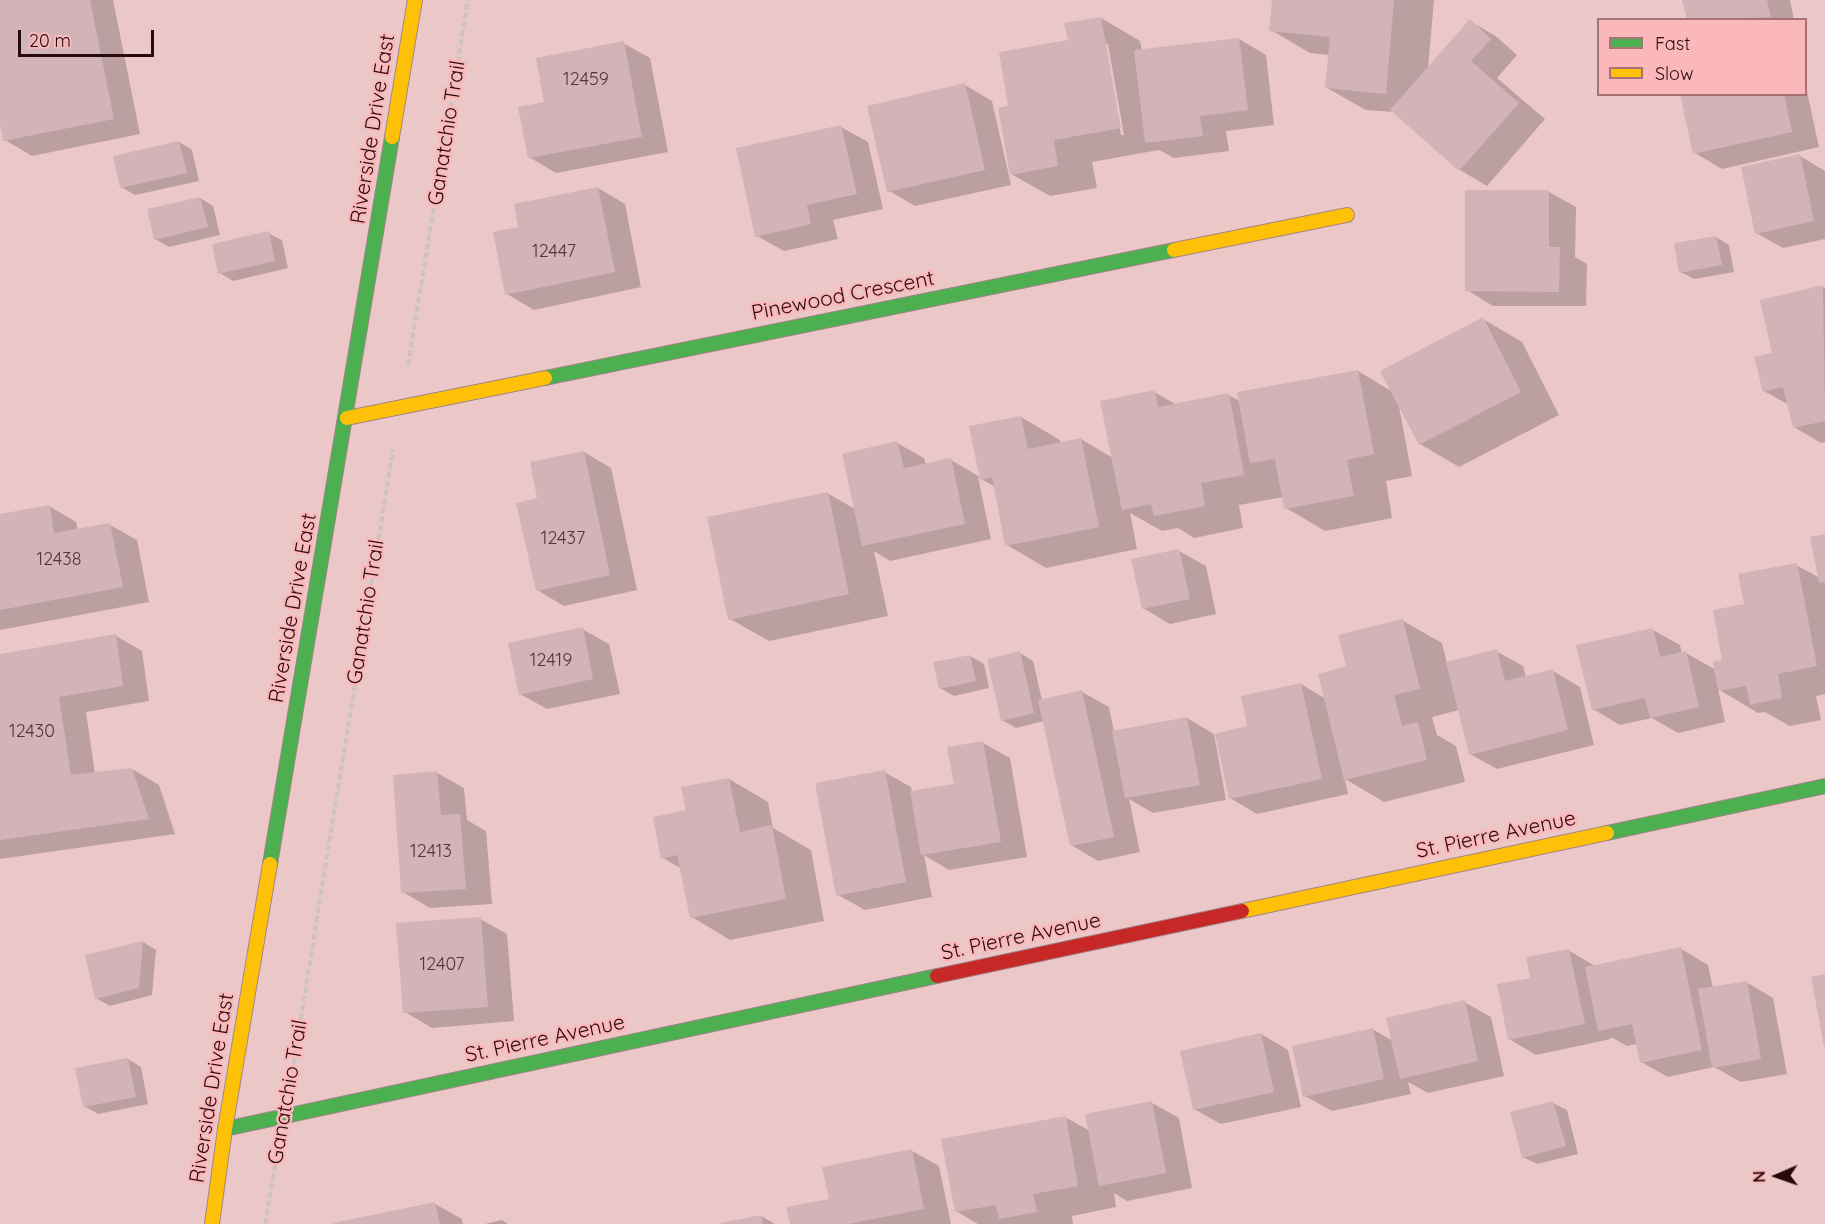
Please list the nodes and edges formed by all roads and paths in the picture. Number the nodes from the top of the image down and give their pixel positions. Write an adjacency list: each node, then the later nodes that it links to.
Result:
1 (415, 0): 5 (street, Riverside Drive East)
2 (468, 0): 4 (path, Ganatchio Trail)
3 (1347, 215): 4 (street, Pinewood Crescent)
4 (400, 407): 5 (street, Pinewood Crescent); 7 (path, Ganatchio Trail)
5 (347, 418): 8 (street, Riverside Drive East)
6 (1825, 786): 7 (street, St. Pierre Avenue)
7 (284, 1116): 8 (street, St. Pierre Avenue); 10 (path, Ganatchio Trail)
8 (225, 1129): 9 (street, Riverside Drive East)
9 (212, 1224)
10 (265, 1224)

